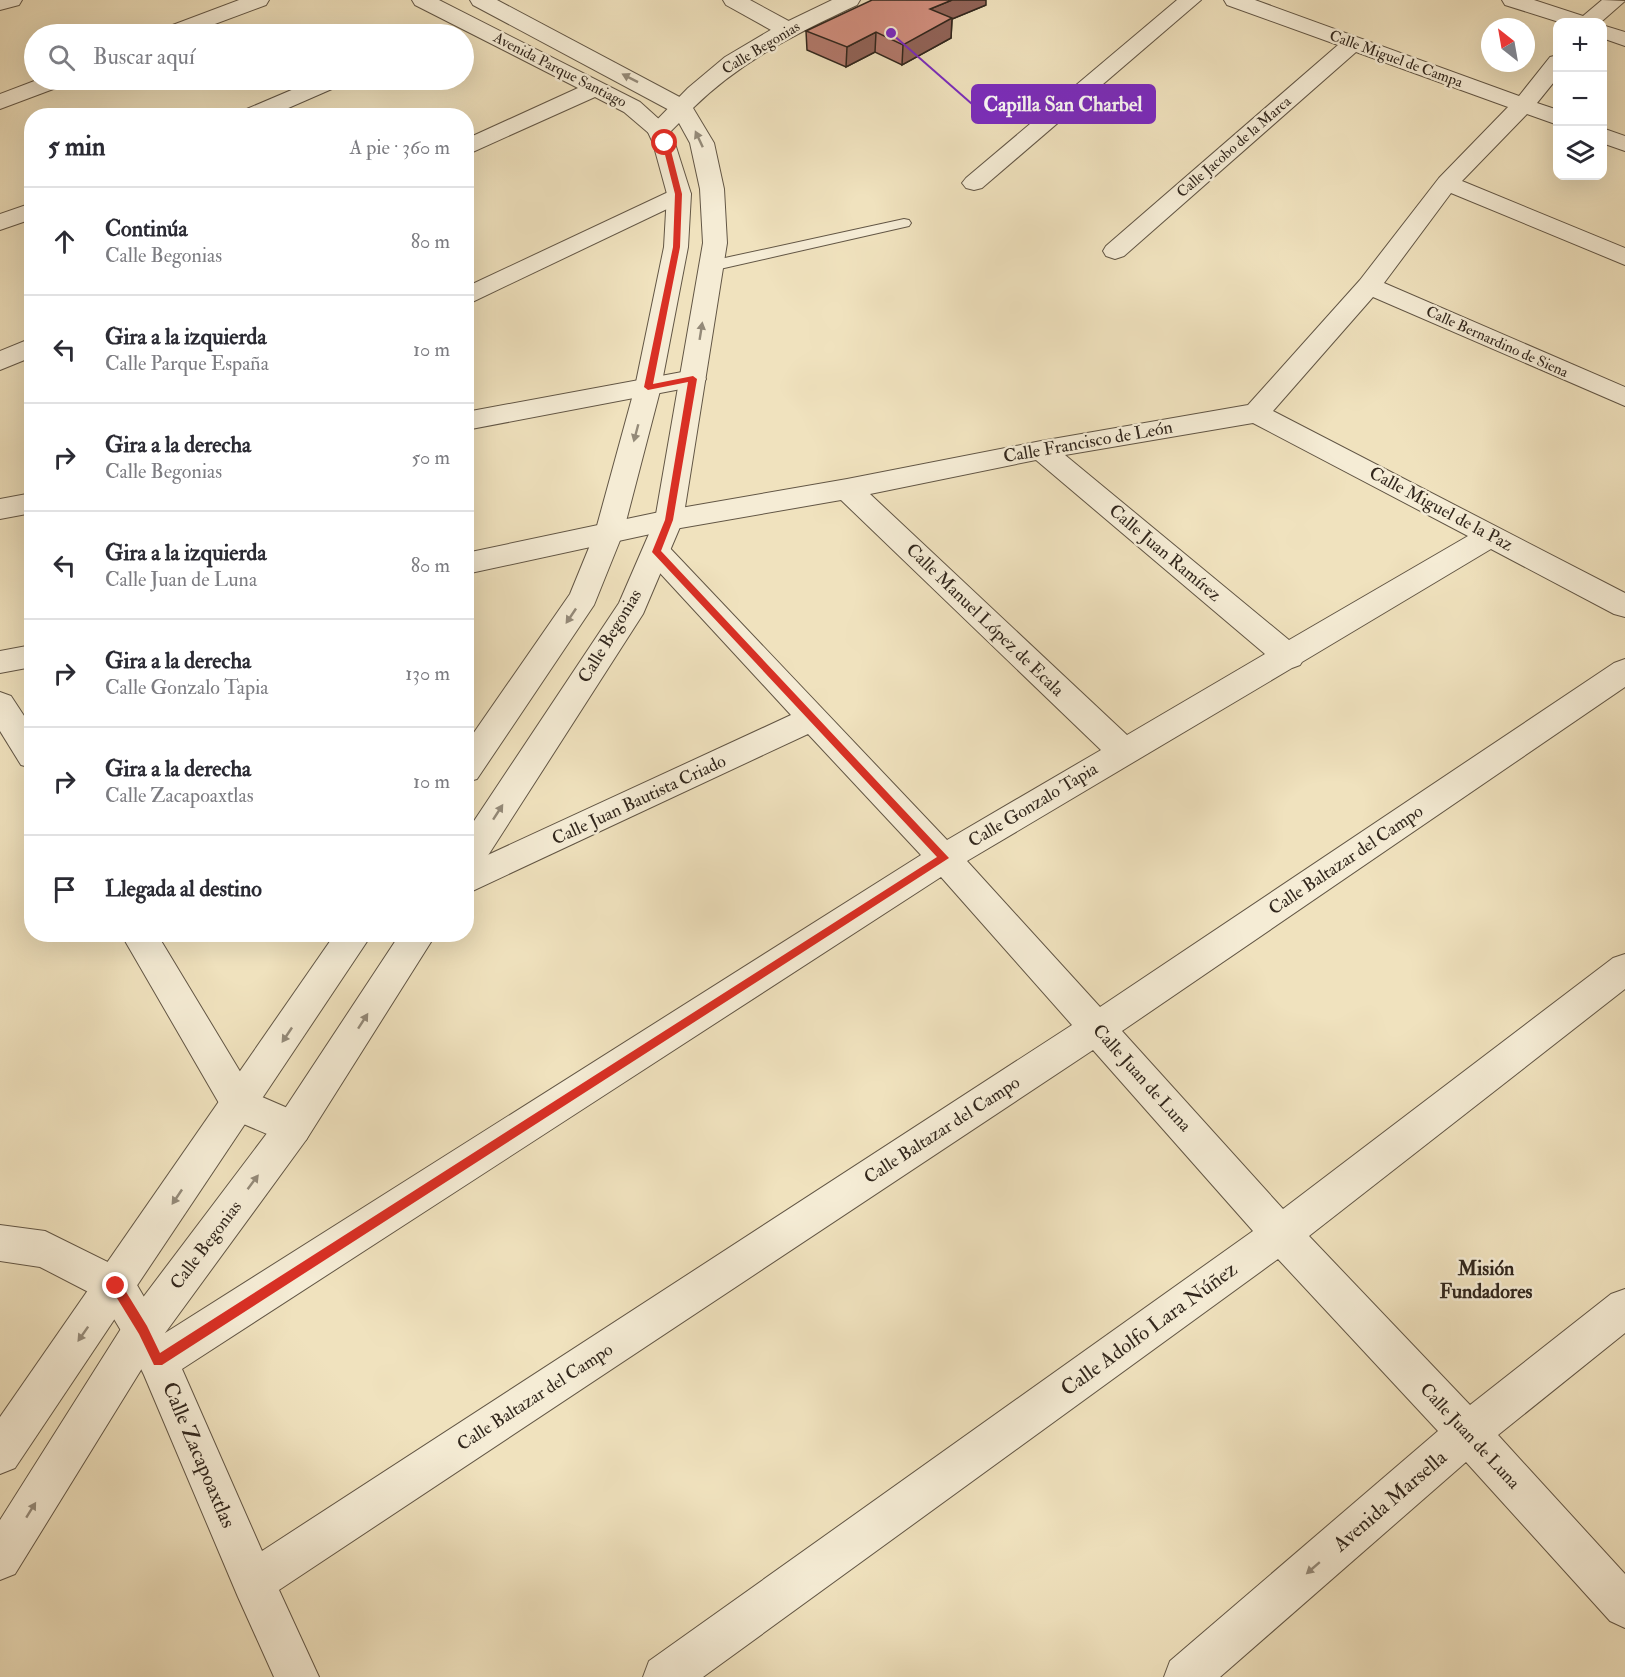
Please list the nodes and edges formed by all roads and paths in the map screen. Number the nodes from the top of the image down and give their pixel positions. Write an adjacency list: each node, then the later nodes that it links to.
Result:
1 (11, 0): 11 (street)
2 (258, 0): 15 (street)
3 (423, 0): 14 (street, Avenida Parque Santiago)
4 (481, 0): 27 (street, Avenida Parque Santiago, one-way to 4)
5 (734, 0): 17 (street)
6 (849, 0): 17 (street, Calle Begonias)
7 (1190, 0): 34 (street)
8 (1235, 0): 20 (street, Calle Miguel de Campa)
9 (1513, 0): 12 (street)
10 (1615, 0): 13 (street)
11 (0, 4)
12 (1567, 18)
13 (1594, 18)
14 (465, 23)
15 (196, 24)
16 (474, 27): 22 (street, Avenida Parque Santiago)
17 (788, 30): 27 (street, Calle Begonias)
18 (1607, 33): 19 (street)
19 (1625, 39)
20 (1353, 43): 26 (street, Calle Miguel de Campa); 40 (street, Calle Jacobo de la Marca)
21 (1553, 67): 26 (street)
22 (597, 88): 30 (street, Avenida Parque Santiago); 32 (street)
23 (31, 90): 25 (street)
24 (310, 90): 28 (street)
25 (0, 102)
26 (1523, 105): 29 (street, Calle Miguel de Campa); 35 (street)
27 (681, 107): 30 (street, Calle Begonias); 42 (street, Calle Begonias, one-way to 27)
28 (268, 108)
29 (1553, 116)
30 (659, 130): 36 (street)
31 (1607, 137): 33 (street)
32 (474, 144)
33 (1625, 144)
34 (974, 183)
35 (1447, 183): 41 (street); 43 (street)
36 (679, 194): 44 (street); 48 (street)
37 (24, 213): 38 (street)
38 (0, 223)
39 (904, 223): 42 (lane)
40 (1115, 251)
41 (1625, 257)
42 (711, 266): 47 (street, Calle Begonias, one-way to 42)
43 (1369, 286): 49 (street, Calle Bernardino de Siena); 50 (street)
44 (474, 293)
45 (24, 350): 46 (street)
46 (0, 360)
47 (693, 379): 48 (street); 57 (street, Calle Begonias)
48 (648, 387): 51 (street); 56 (street, one-way to 56)
49 (1625, 397)
50 (1256, 413): 52 (street, Calle Francisco de León); 58 (street, Calle Miguel de la Paz)
51 (474, 420)
52 (1041, 450): 53 (street, Calle Francisco de León); 61 (street, Calle Juan Ramírez)
53 (847, 489): 57 (street, Calle Francisco de León); 68 (street, Calle Manuel López de Ecala)
54 (24, 504): 55 (street)
55 (0, 509)
56 (609, 533): 57 (street, Calle Francisco de León); 59 (street, Calle Francisco de León); 69 (street, one-way to 69)
57 (663, 536): 66 (street, Calle Juan de Luna); 70 (street, Calle Begonias, one-way to 57)
58 (1492, 536): 60 (street, Calle Miguel de la Paz); 61 (street, Calle Gonzalo Tapia)
59 (474, 562)
60 (1625, 606)
61 (1289, 657): 68 (street, Calle Gonzalo Tapia)
62 (24, 658): 63 (street)
63 (0, 662)
64 (1625, 671): 77 (street, Calle Baltazar del Campo)
65 (0, 704): 67 (street)
66 (811, 719): 71 (street, Calle Juan de Luna); 72 (street, Calle Juan Bautista Criado)
67 (24, 743)
68 (1123, 751): 71 (street, Calle Gonzalo Tapia)
69 (474, 758)
70 (474, 849)
71 (944, 858): 77 (street, Calle Juan de Luna); 84 (street, Calle Gonzalo Tapia)
72 (474, 876)
73 (143, 942): 78 (street)
74 (350, 942): 78 (street, one-way to 78)
75 (414, 942): 79 (street, Calle Begonias, one-way to 75)
76 (1625, 969): 80 (street, Calle Adolfo Lara Núñez)
77 (1097, 1028): 80 (street, Calle Juan de Luna); 88 (street, Calle Baltazar del Campo)
78 (240, 1105): 79 (street); 82 (street, one-way to 82)
79 (293, 1128): 84 (street, Calle Begonias, one-way to 79)
80 (1281, 1234): 85 (street, Calle Juan de Luna); 91 (street, Calle Adolfo Lara Núñez)
81 (0, 1244): 82 (street)
82 (116, 1286): 84 (street, Calle Zacapoaxtlas); 86 (street, one-way to 86)
83 (1625, 1308): 85 (street, Avenida Marsella)
84 (151, 1346): 87 (street, Calle Begonias, one-way to 84); 88 (street, Calle Zacapoaxtlas)
85 (1468, 1433): 89 (street, Calle Juan de Luna); 92 (street, Avenida Marsella, one-way to 92)
86 (0, 1454)
87 (0, 1559)
88 (253, 1581): 90 (street, Calle Zacapoaxtlas)
89 (1625, 1606)
90 (297, 1677)
91 (665, 1677)
92 (1186, 1677)

